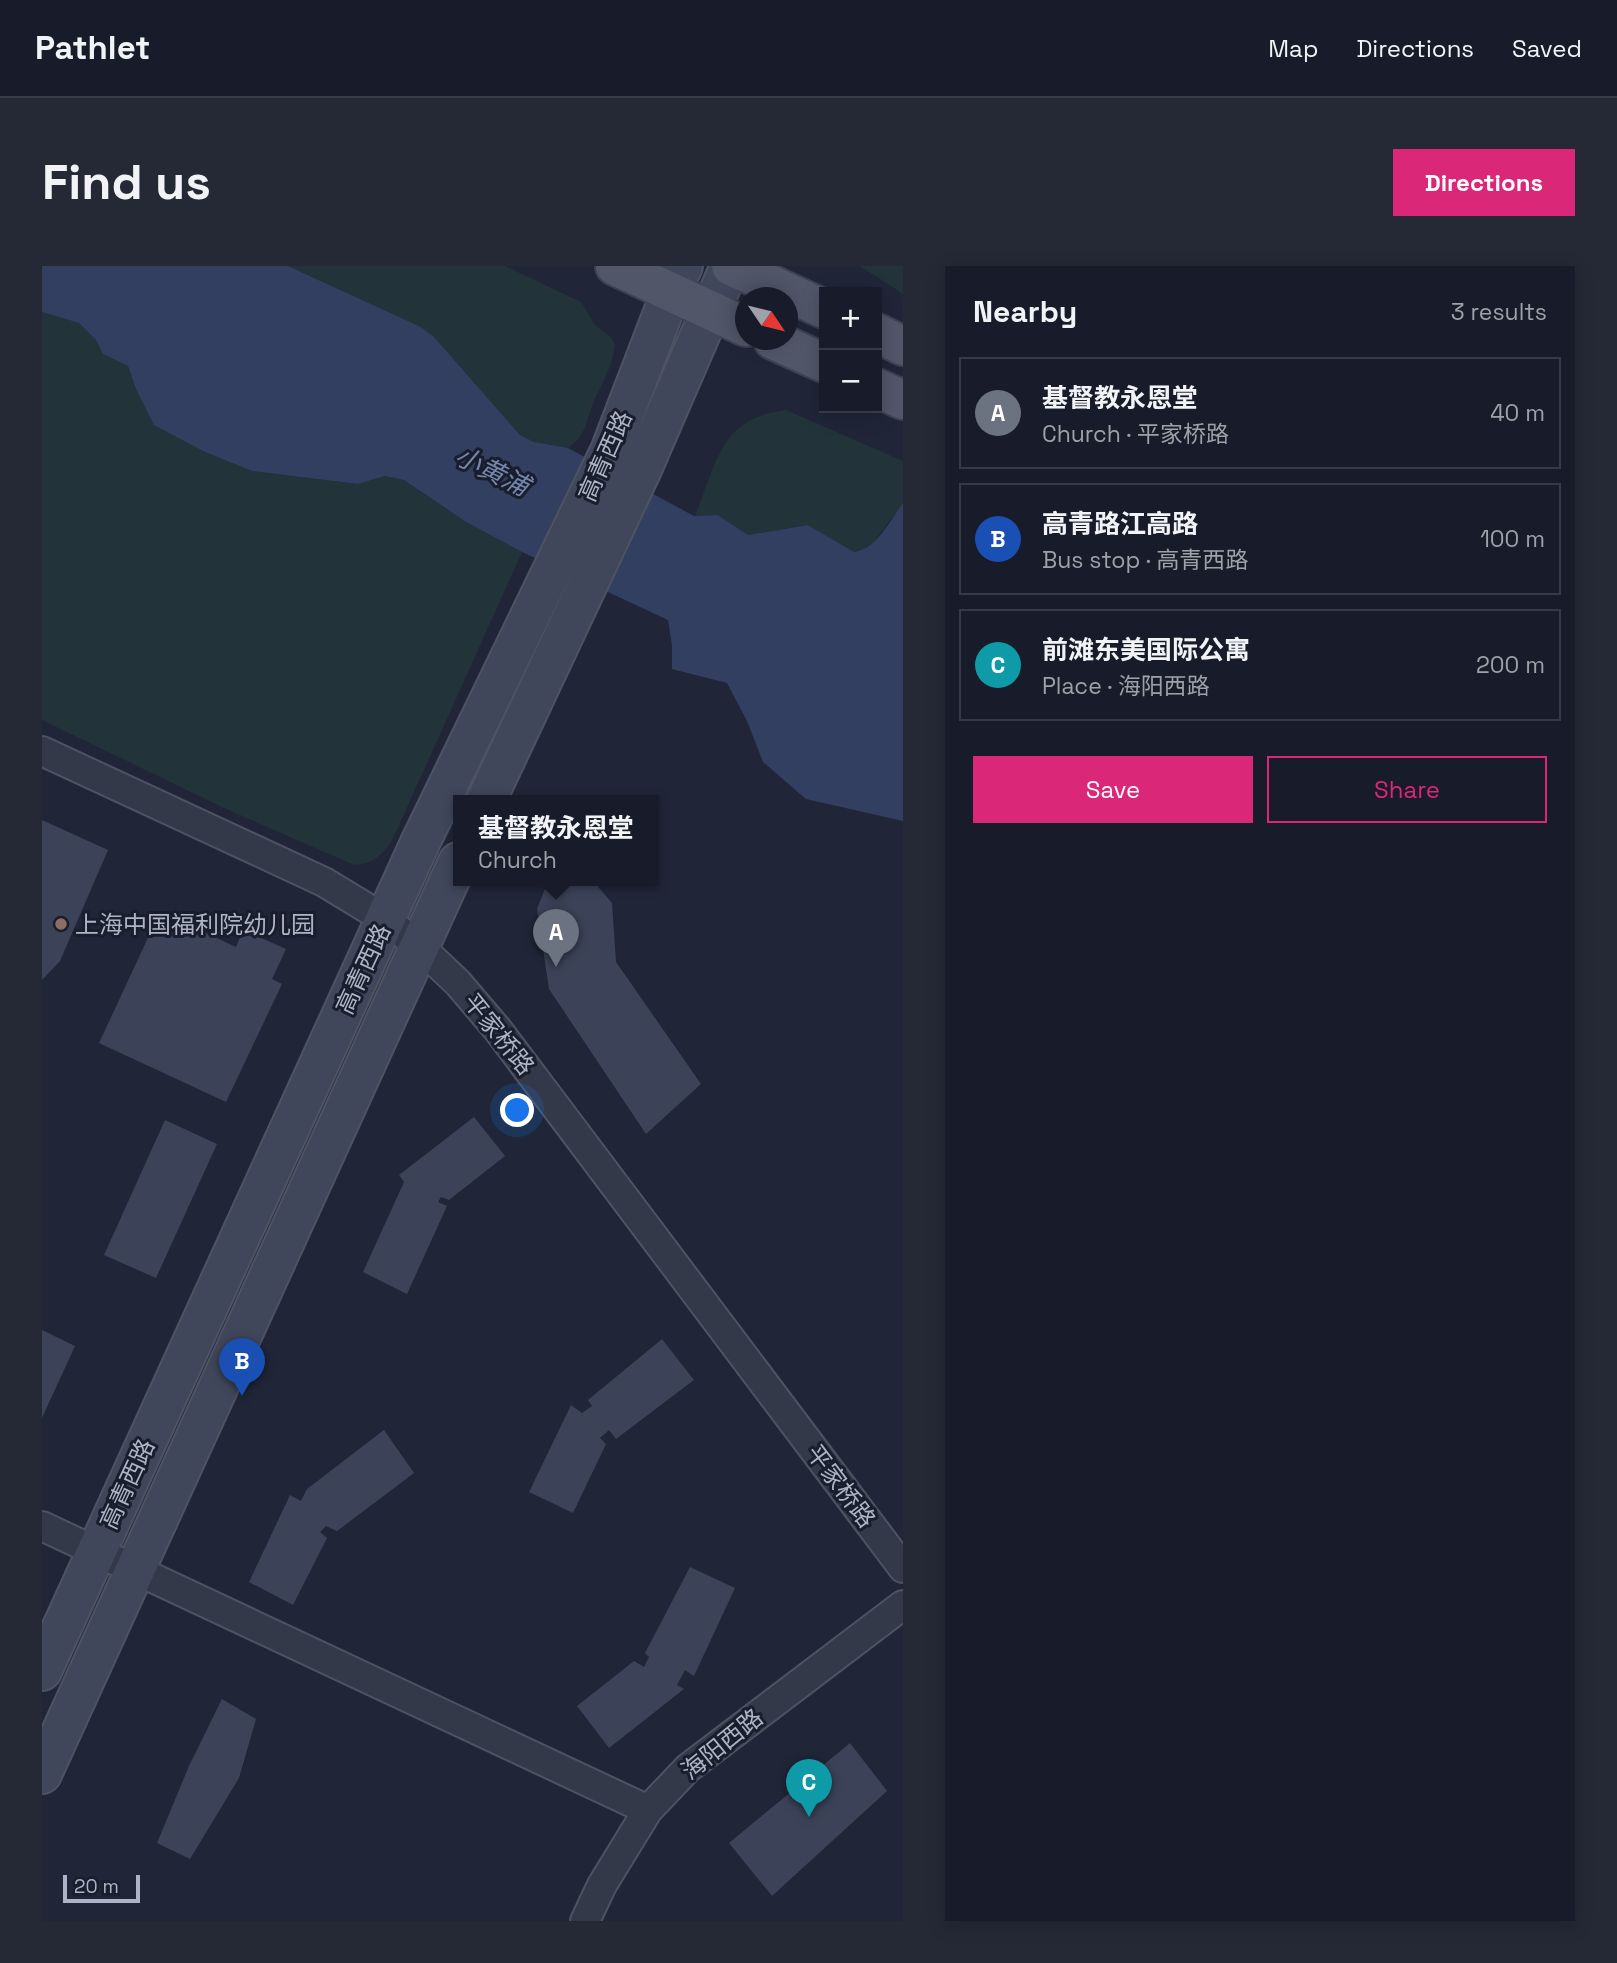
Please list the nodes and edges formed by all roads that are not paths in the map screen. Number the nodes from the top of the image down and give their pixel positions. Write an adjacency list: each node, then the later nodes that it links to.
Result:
1 (615, 266): 3 (main road)
2 (731, 266): 4 (main road); 5 (street, 高青西路)
3 (677, 279): 5 (main road); 13 (street, 高青西路)
4 (819, 307)
5 (710, 310): 6 (main road); 13 (street, 高青西路)
6 (735, 322)
7 (882, 335): 8 (main road)
8 (903, 345)
9 (795, 350): 10 (main road)
10 (819, 361)
11 (882, 390): 12 (main road)
12 (903, 400)
13 (626, 459): 14 (street, 高青西路)
14 (566, 583): 16 (street, 高青西路); 18 (street, 高青西路)
15 (42, 751): 18 (street, 平家桥路)
16 (488, 795)
17 (453, 873): 19 (street, 高青西路)
18 (385, 919): 19 (street, 平家桥路); 21 (street, 高青西路)
19 (420, 947): 22 (street, 平家桥路); 23 (street, 高青西路)
20 (42, 1526): 21 (street)
21 (97, 1552): 23 (street); 25 (street, 高青西路)
22 (903, 1569)
23 (135, 1570): 26 (street, 高青西路); 27 (street)
24 (903, 1605): 27 (street, 海阳西路)
25 (42, 1671)
26 (42, 1774)
27 (648, 1810): 28 (street, 海阳西路)
28 (585, 1921)

